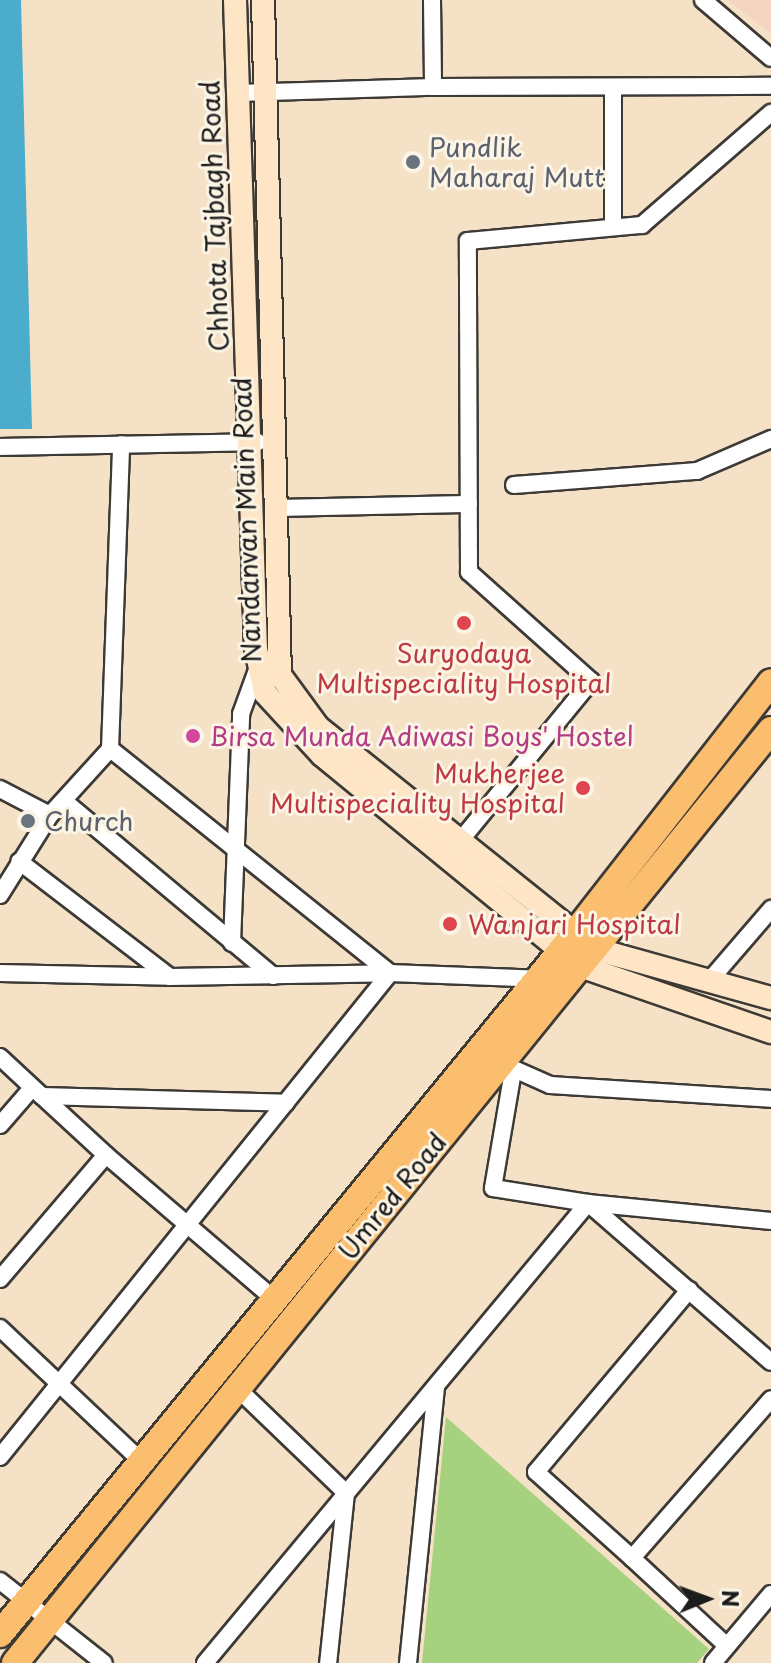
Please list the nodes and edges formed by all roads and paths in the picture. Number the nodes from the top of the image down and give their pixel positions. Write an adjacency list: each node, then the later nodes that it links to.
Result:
1 (235, 0): 9 (main road, Chhota Tajbagh Road)
2 (263, 0): 10 (main road, Nandanvan Main Road)
3 (432, 0): 7 (street)
4 (703, 0): 5 (street)
5 (771, 58)
6 (771, 86): 8 (street)
7 (433, 87): 8 (street); 10 (street)
8 (613, 89): 12 (street)
9 (238, 93): 10 (street); 14 (main road, Chhota Tajbagh Road)
10 (265, 94): 14 (main road, Nandanvan Main Road)
11 (771, 113): 12 (street)
12 (613, 227): 18 (street)
13 (771, 439): 17 (street)
14 (260, 442): 15 (street); 19 (main road, Nandanvan Main Road); 20 (main road, Chhota Tajbagh Road)
15 (121, 444): 16 (street); 23 (street)
16 (0, 447)
17 (514, 485)
18 (469, 504): 19 (street); 27 (street)
19 (273, 508): 27 (main road, Nandanvan Main Road)
20 (257, 670): 28 (street); 33 (main road)
21 (771, 682): 33 (main road)
22 (771, 730): 33 (main road, Umred Road)
23 (110, 749): 25 (street); 28 (street)
24 (0, 789): 26 (street)
25 (64, 801): 26 (street); 32 (street)
26 (50, 815): 29 (street)
27 (460, 841): 33 (main road, Nandanvan Main Road)
28 (239, 852): 32 (street); 35 (street)
29 (19, 861): 30 (street); 37 (street)
30 (0, 895)
31 (771, 909): 38 (street)
32 (232, 943): 36 (street)
33 (578, 950): 38 (main road, Nandanvan Main Road); 39 (main road, Umred Road); 41 (main road)
34 (0, 973): 37 (street)
35 (390, 973): 36 (street); 39 (street); 46 (street)
36 (273, 976): 37 (street)
37 (170, 977)
38 (710, 980): 40 (main road, Nandanvan Main Road)
39 (549, 983): 43 (main road, Umred Road)
40 (771, 998)
41 (771, 1032)
42 (0, 1057): 44 (street)
43 (498, 1059): 45 (street); 49 (street); 54 (main road); 59 (main road, Umred Road)
44 (37, 1092): 46 (street); 47 (street); 48 (street)
45 (771, 1099)
46 (286, 1103): 51 (street)
47 (0, 1125)
48 (106, 1155): 51 (street); 52 (street)
49 (588, 1203): 50 (street); 53 (street); 58 (street)
50 (771, 1221)
51 (189, 1226): 54 (street); 57 (street)
52 (0, 1279)
53 (689, 1290): 56 (street); 64 (street)
54 (273, 1298): 62 (main road)
55 (0, 1328): 57 (street)
56 (771, 1362)
57 (63, 1386): 61 (street); 62 (street)
58 (436, 1386): 63 (street); 75 (street)
59 (237, 1388): 63 (street); 68 (main road, Umred Road)
60 (771, 1399): 64 (street)
61 (0, 1457)
62 (142, 1462): 67 (main road)
63 (346, 1493): 73 (street); 74 (street)
64 (632, 1558): 70 (street)
65 (0, 1581): 67 (street)
66 (771, 1594): 70 (street)
67 (26, 1601): 68 (street); 69 (main road)
68 (50, 1619): 71 (main road, Umred Road); 72 (street)
69 (0, 1634)
70 (727, 1646): 76 (street)
71 (15, 1663)
72 (104, 1663)
73 (205, 1663)
74 (328, 1663)
75 (408, 1663)
76 (713, 1663)

